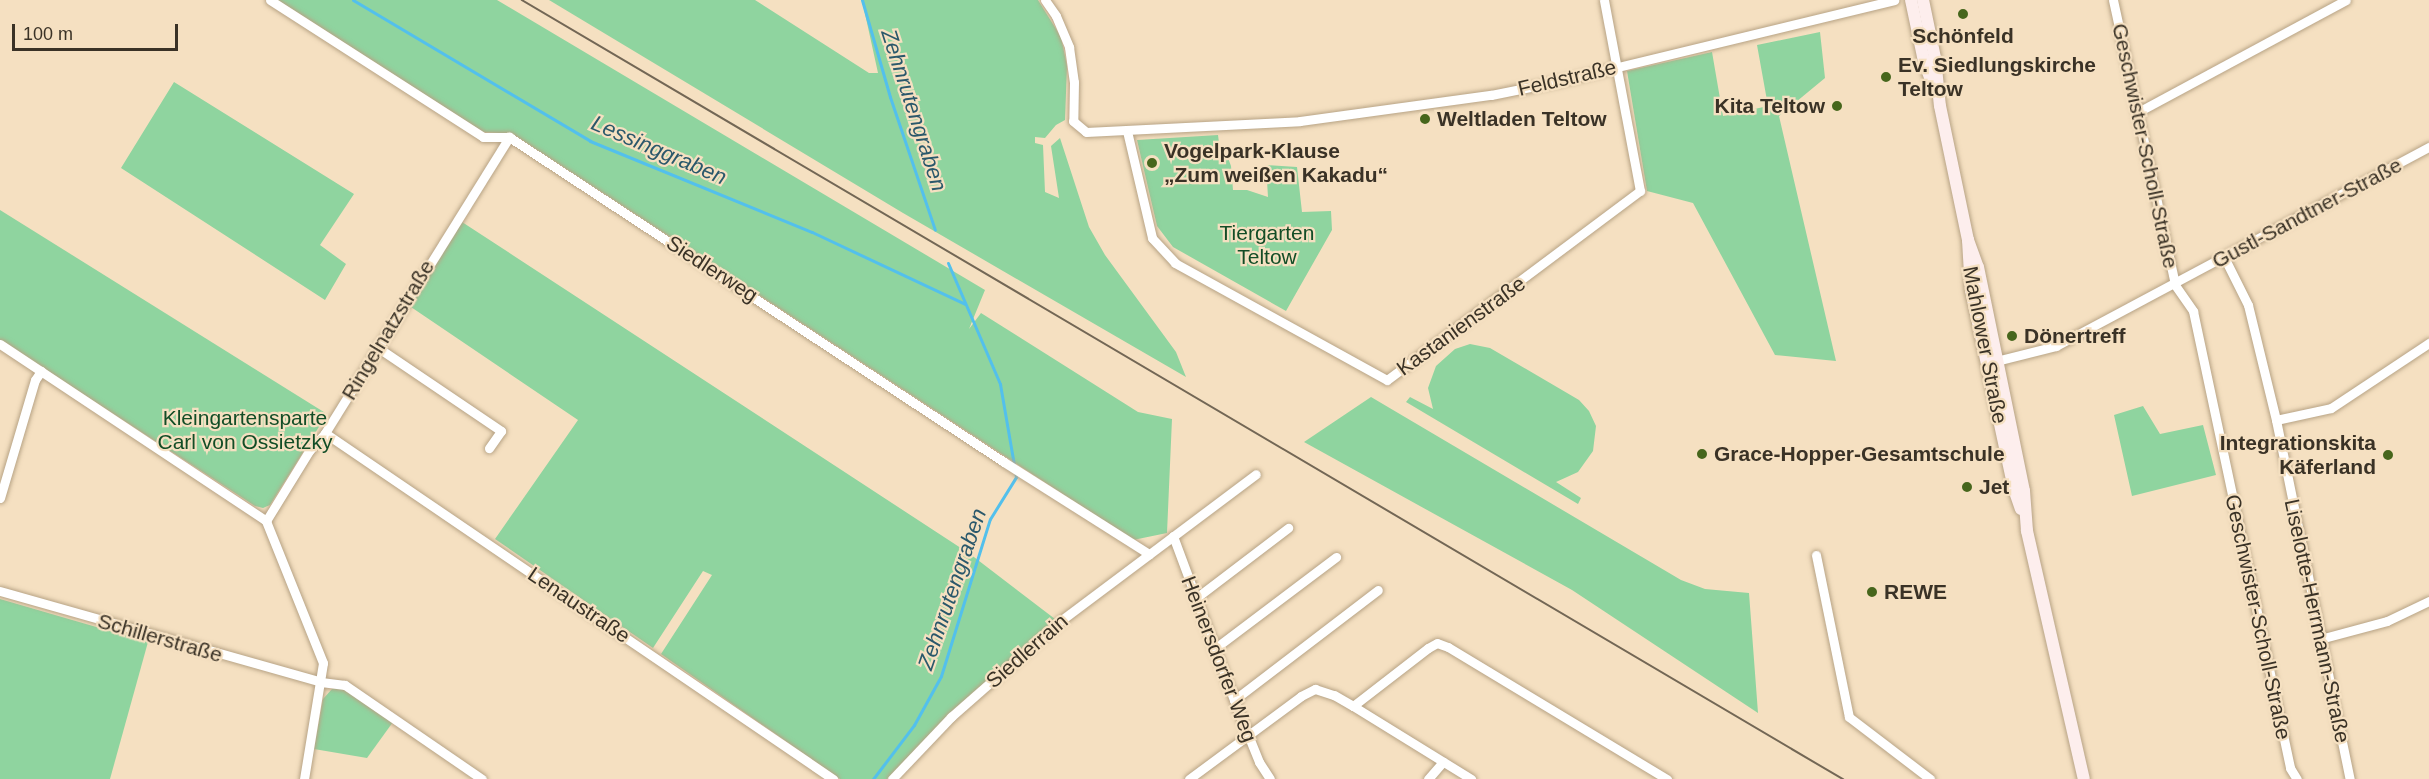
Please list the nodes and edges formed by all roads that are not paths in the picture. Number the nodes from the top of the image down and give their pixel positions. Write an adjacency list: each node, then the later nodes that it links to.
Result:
1 (270, 0): 13 (street, Siedlerweg)
2 (1045, 0): 12 (street, Feldstraße)
3 (1604, 0): 9 (street)
4 (1894, 0): 9 (street, Feldstraße)
5 (1911, 0): 10 (main road, Mahlower Straße)
6 (1923, 0): 10 (main road, Mahlower Straße)
7 (2113, 0): 11 (street, Geschwister-Scholl-Straße)
8 (2346, 0): 11 (street)
9 (1618, 67): 12 (street, Feldstraße); 12 (street, Kastanienstraße)
10 (1940, 106): 20 (main road, Mahlower Straße)
11 (2138, 112): 16 (street, Geschwister-Scholl-Straße)
12 (1127, 131)
13 (509, 137): 19 (street, Ringelnatzstraße); 30 (street, Siedlerweg)
14 (2429, 147): 15 (street, Gustl-Sandtner-Straße)
15 (2224, 257): 16 (street, Gustl-Sandtner-Straße); 22 (street, Liselotte-Herrmann-Straße)
16 (2175, 285): 20 (street, Gustl-Sandtner-Straße); 55 (street, Geschwister-Scholl-Straße)
17 (2429, 343): 22 (street)
18 (0, 344): 21 (street)
19 (377, 347): 23 (street, Ringelnatzstraße); 24 (street)
20 (1992, 362): 54 (main road, Mahlower Straße)
21 (41, 371): 26 (street); 27 (street)
22 (2276, 420): 37 (street, Liselotte-Herrmann-Straße)
23 (325, 433): 27 (street, Ringelnatzstraße); 46 (street, Lenaustraße)
24 (489, 448)
25 (1256, 474): 29 (street)
26 (0, 498)
27 (266, 520): 39 (street)
28 (1288, 528): 35 (street)
29 (1173, 536): 30 (street, Siedlerrain); 35 (street, Heinersdorfer Weg)
30 (1149, 554): 47 (street, Siedlerrain)
31 (1816, 555): 53 (street)
32 (1336, 557): 38 (street)
33 (1378, 590): 40 (street)
34 (0, 591): 39 (street, Schillerstraße)
35 (1196, 598): 38 (street, Heinersdorfer Weg)
36 (2429, 602): 37 (street)
37 (2320, 639): 56 (street, Liselotte-Herrmann-Straße)
38 (1214, 649): 40 (street, Heinersdorfer Weg)
39 (321, 682): 44 (street); 45 (street, Schillerstraße)
40 (1234, 700): 42 (street, Heinersdorfer Weg)
41 (1353, 706): 42 (street); 43 (street); 52 (street)
42 (1248, 734): 48 (street); 49 (street, Heinersdorfer Weg)
43 (1443, 762): 50 (street); 51 (street)
44 (304, 779)
45 (482, 779)
46 (833, 779)
47 (892, 779)
48 (1189, 779)
49 (1270, 779)
50 (1428, 779)
51 (1472, 779)
52 (1667, 779)
53 (1930, 779)
54 (2084, 779)
55 (2297, 779)
56 (2349, 779)

